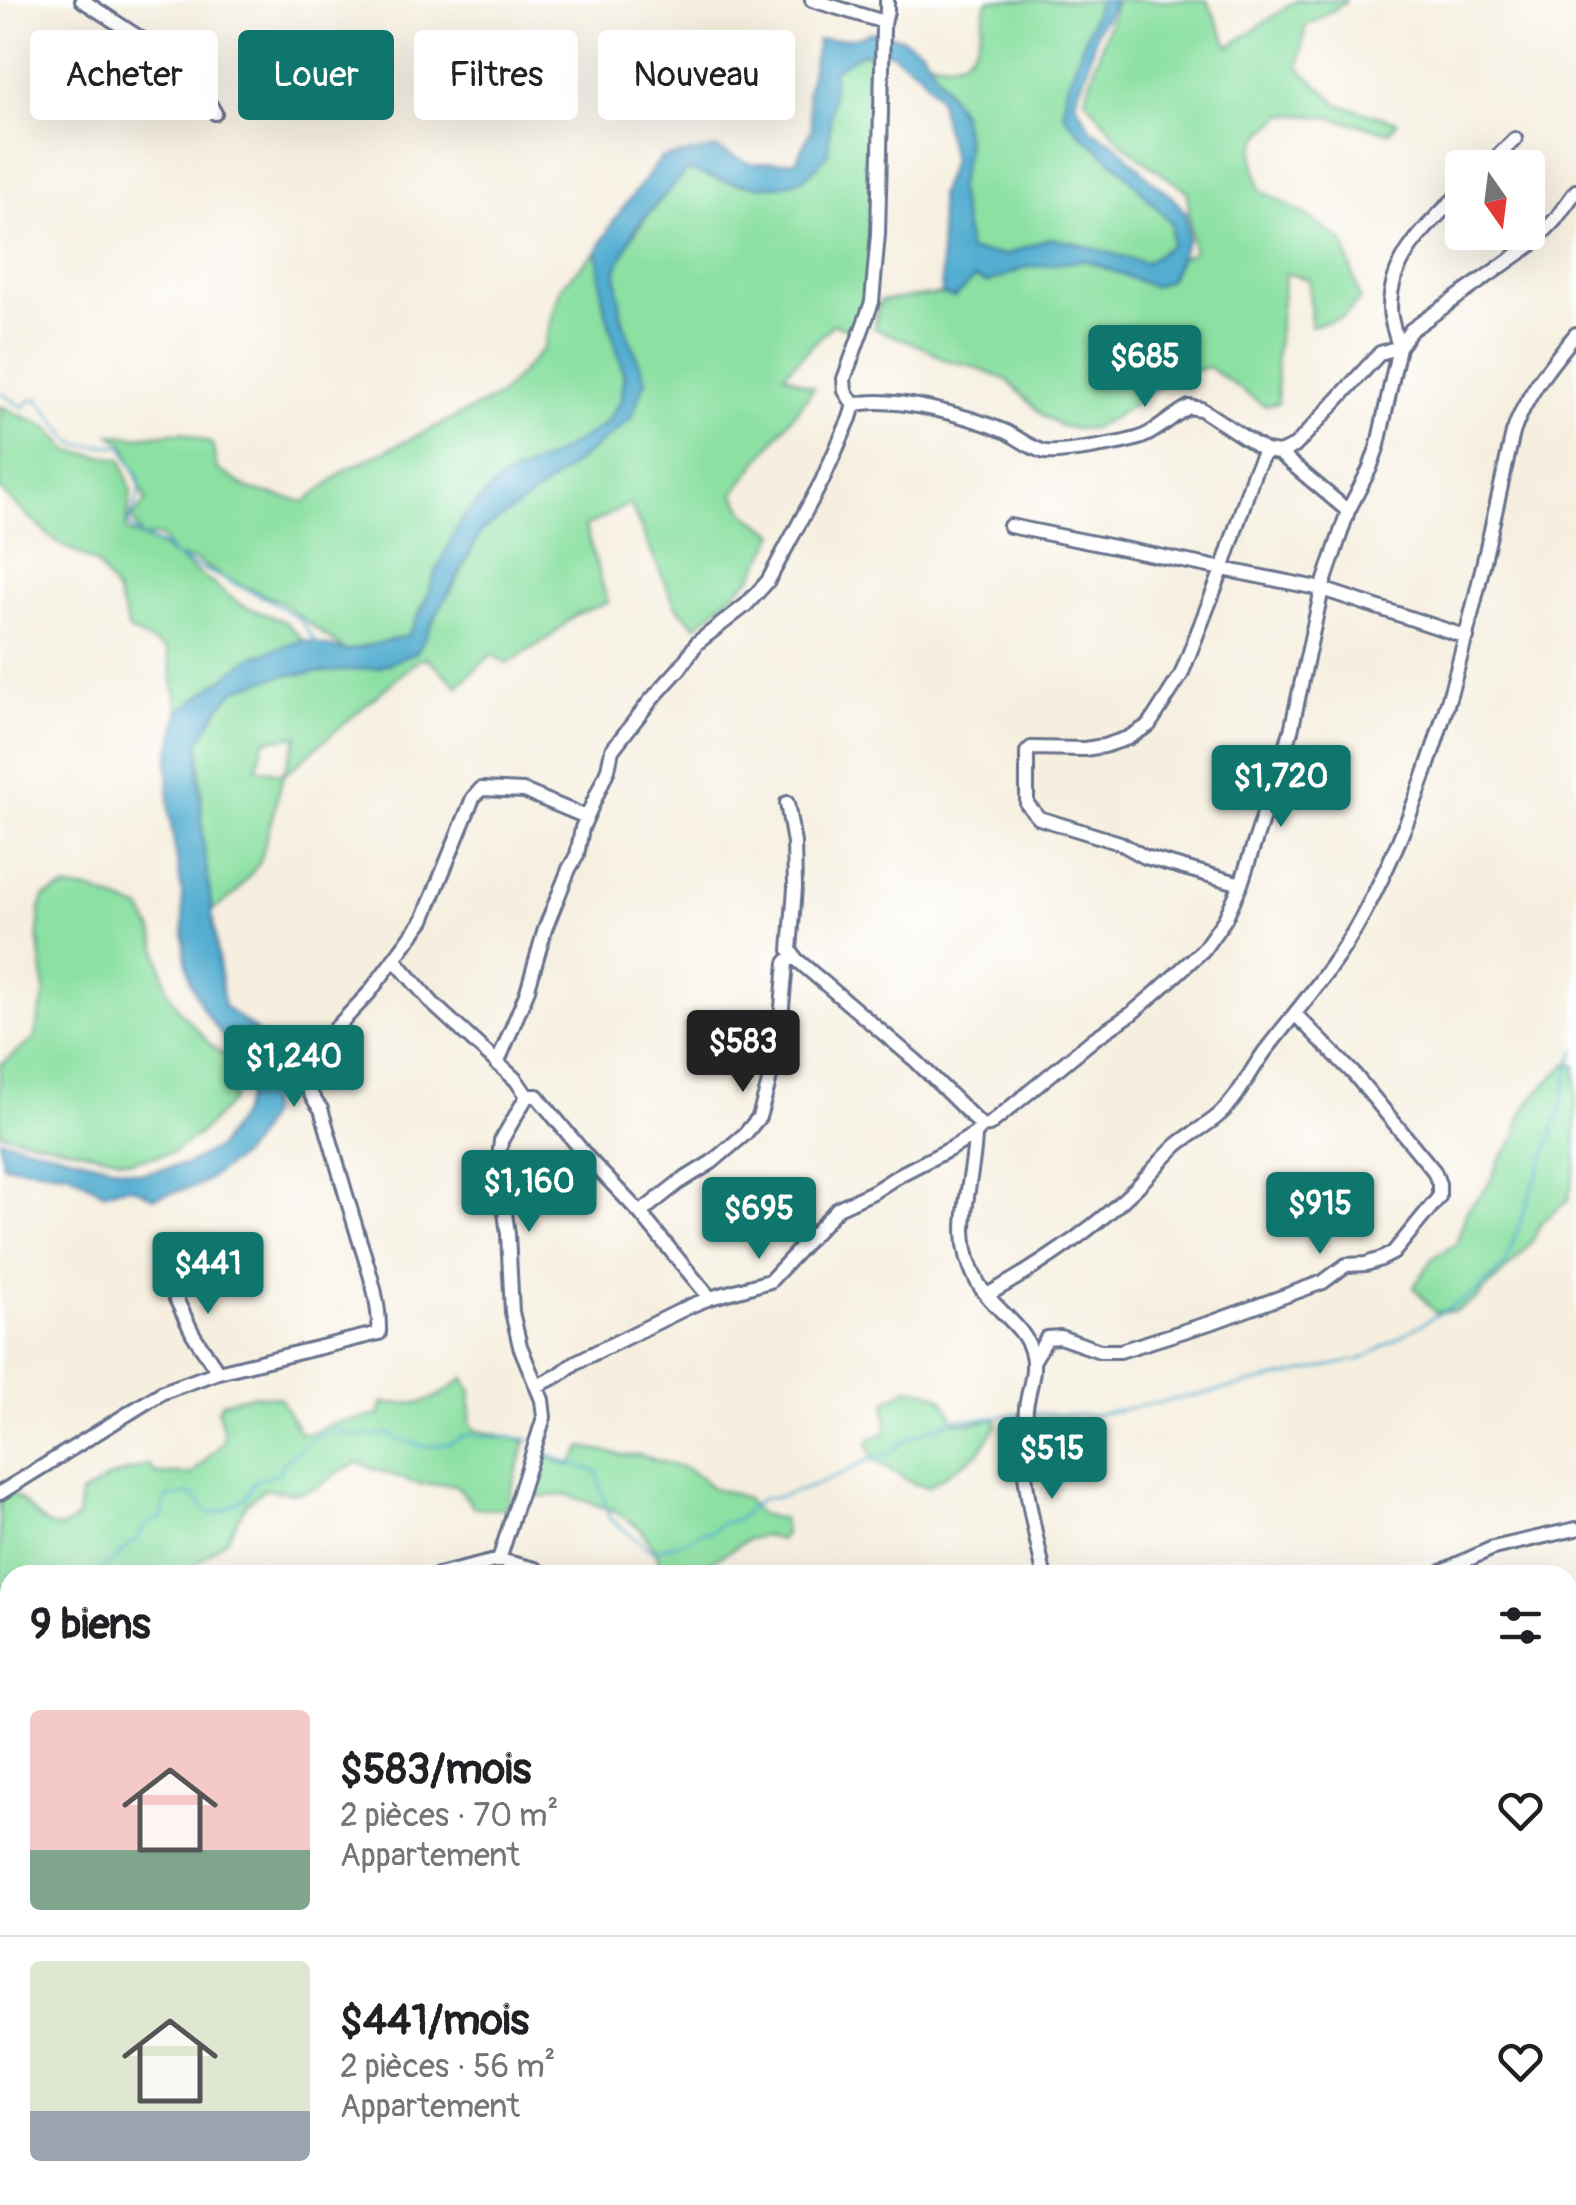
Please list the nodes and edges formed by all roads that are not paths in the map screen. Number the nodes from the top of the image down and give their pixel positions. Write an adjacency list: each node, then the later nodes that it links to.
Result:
1 (82, 0): 5 (street)
2 (812, 0): 4 (street)
3 (886, 0): 4 (street)
4 (883, 24): 12 (street)
5 (128, 30)
6 (1514, 139): 7 (street)
7 (1503, 150)
8 (1576, 190): 11 (street)
9 (1445, 208): 11 (street)
10 (1576, 334): 18 (street)
11 (1400, 347): 13 (street); 14 (street)
12 (854, 405): 13 (street); 20 (street)
13 (1272, 452): 14 (street); 16 (street)
14 (1348, 511): 17 (street)
15 (1010, 526): 16 (street)
16 (1222, 570): 17 (street); 21 (street)
17 (1322, 589): 18 (street); 21 (street)
18 (1467, 637): 24 (street)
19 (787, 803): 22 (street)
20 (586, 817): 23 (street); 25 (street)
21 (1242, 884): 27 (street)
22 (793, 955): 27 (street); 28 (street)
23 (394, 959): 25 (street); 33 (street)
24 (1295, 1014): 30 (street); 32 (street)
25 (497, 1064): 26 (street)
26 (527, 1096): 28 (street); 35 (street)
27 (978, 1130): 30 (street); 31 (street)
28 (640, 1213): 31 (street)
29 (166, 1280): 33 (street)
30 (987, 1295): 32 (street)
31 (710, 1298): 34 (street)
32 (1034, 1360): 42 (street)
33 (218, 1372): 37 (street)
34 (559, 1376): 35 (street); 36 (street)
35 (537, 1386): 36 (street)
36 (544, 1417): 39 (street)
37 (0, 1493)
38 (1576, 1529): 43 (street)
39 (499, 1560): 40 (street); 41 (street)
40 (479, 1565)
41 (520, 1565)
42 (1042, 1565)
43 (1456, 1565)

